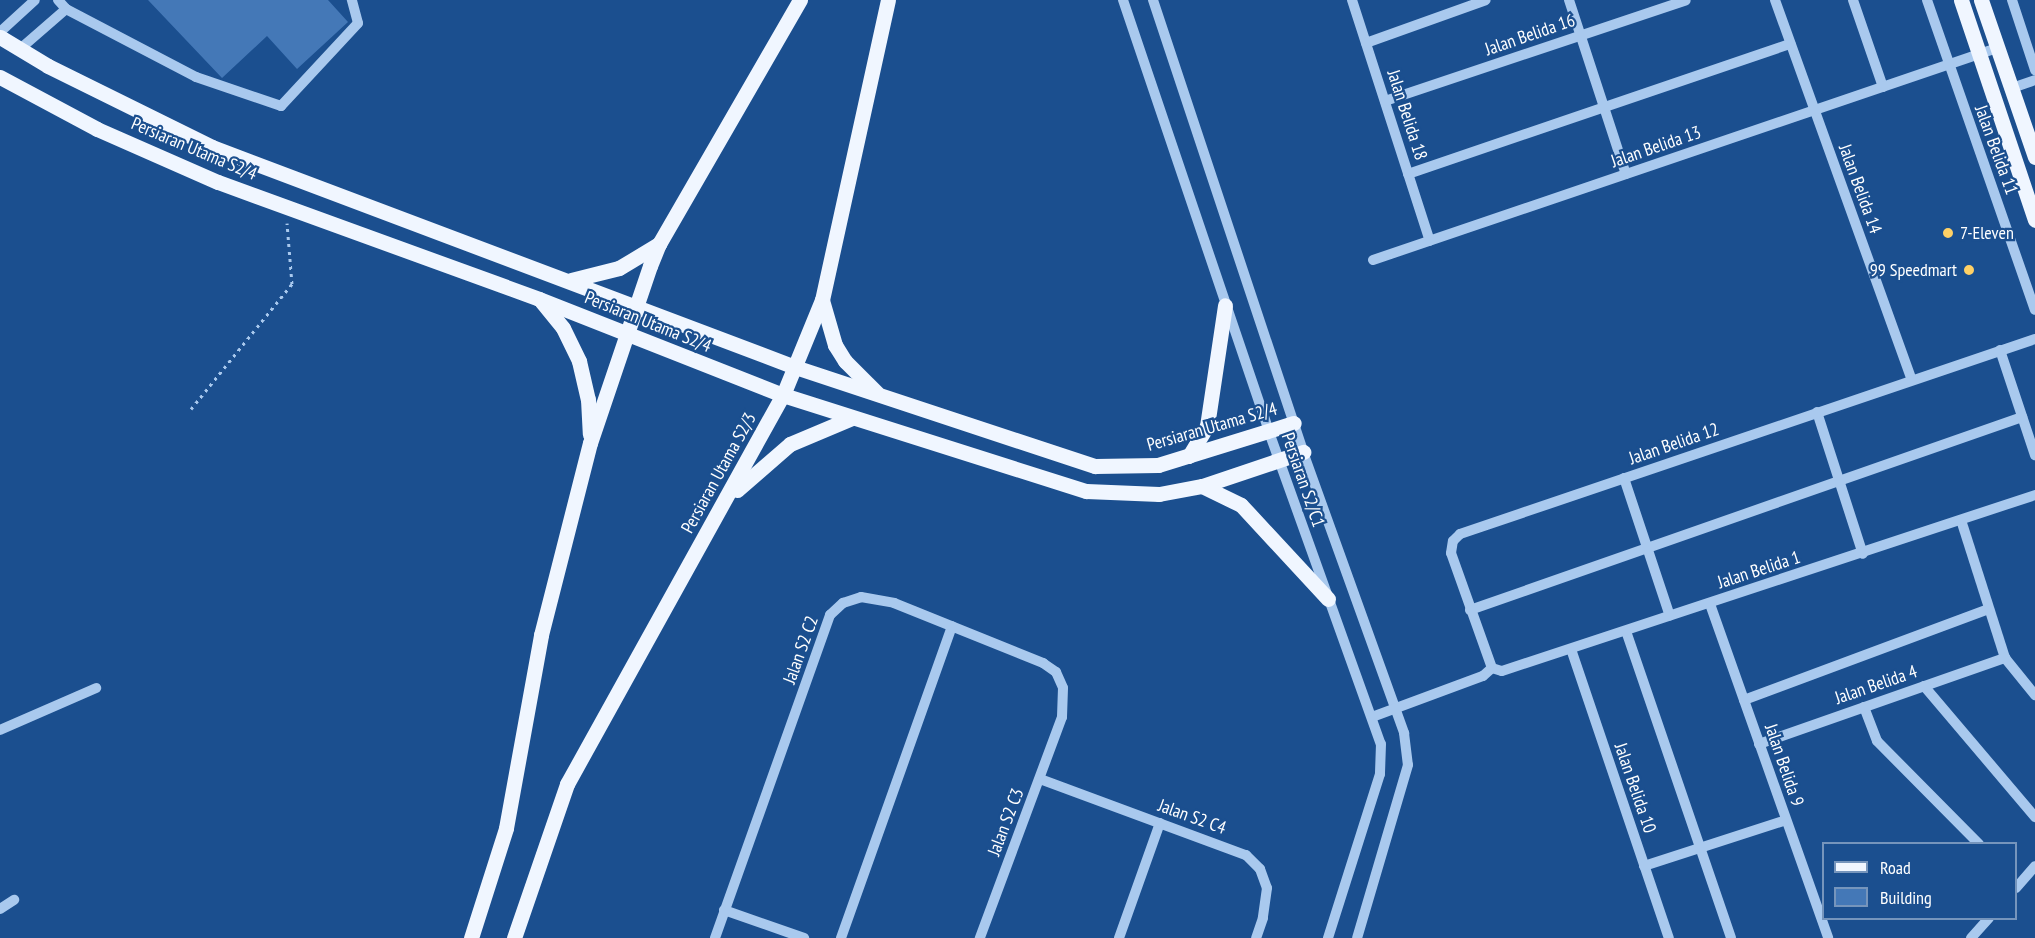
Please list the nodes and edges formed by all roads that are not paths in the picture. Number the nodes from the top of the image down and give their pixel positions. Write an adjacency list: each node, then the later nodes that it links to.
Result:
1 (35, 0): 19 (street)
2 (58, 0): 18 (street)
3 (352, 0): 18 (street)
4 (800, 0): 41 (main road)
5 (888, 0): 45 (main road, Persiaran Utama S2/3)
6 (1123, 0): 46 (street, Persiaran S2/C1)
7 (1153, 0): 59 (street, Persiaran S2/C1)
8 (1352, 0): 22 (street, Jalan Belida 18)
9 (1486, 0): 22 (street)
10 (1569, 0): 20 (street)
11 (1686, 0): 20 (street, Jalan Belida 16)
12 (1774, 0): 23 (street, Jalan Belida 14)
13 (1853, 0): 31 (street)
14 (1927, 0): 27 (street, Jalan Belida 11)
15 (1961, 0): 26 (main road)
16 (1981, 0): 24 (main road)
17 (2012, 0): 28 (street)
18 (66, 9): 25 (street)
19 (0, 32)
20 (1580, 36): 33 (street, Jalan Belida 16); 34 (street)
21 (0, 37): 25 (main road, Persiaran Utama S2/4)
22 (1366, 43): 33 (street, Jalan Belida 18)
23 (1790, 44): 34 (street); 35 (street, Jalan Belida 14)
24 (1998, 48): 26 (street, Jalan Belida 13); 32 (main road)
25 (20, 49): 43 (main road, Persiaran Utama S2/4)
26 (1979, 54): 27 (street, Jalan Belida 13); 39 (main road)
27 (1949, 65): 31 (street, Jalan Belida 13); 48 (street, Jalan Belida 11)
28 (2035, 70)
29 (0, 77): 44 (main road, Persiaran Utama S2/4)
30 (2035, 80): 32 (street)
31 (1883, 87): 35 (street, Jalan Belida 13)
32 (2012, 88): 36 (main road)
33 (1385, 102): 37 (street, Jalan Belida 18)
34 (1604, 108): 37 (street); 38 (street)
35 (1814, 110): 38 (street, Jalan Belida 13); 53 (street, Jalan Belida 14)
36 (2035, 157)
37 (1408, 174): 40 (street, Jalan Belida 18)
38 (1626, 174): 40 (street, Jalan Belida 13)
39 (2035, 220)
40 (1430, 241): 42 (street, Jalan Belida 13)
41 (659, 244): 43 (main road); 47 (main road)
42 (1373, 260)
43 (571, 280): 47 (main road, Persiaran Utama S2/4)
44 (539, 299): 49 (main road, Persiaran Utama S2/4); 61 (main road)
45 (822, 300): 52 (main road, Persiaran Utama S2/3); 55 (main road)
46 (1225, 305): 60 (street, Persiaran S2/C1); 64 (main road)
47 (637, 306): 49 (main road); 52 (main road, Persiaran Utama S2/4)
48 (2035, 310)
49 (627, 337): 54 (main road, Persiaran Utama S2/4); 61 (main road)
50 (2035, 339): 51 (street, Jalan Belida 12)
51 (2000, 350): 53 (street, Jalan Belida 12); 57 (street)
52 (795, 367): 54 (main road, Persiaran Utama S2/3); 55 (main road, Persiaran Utama S2/4)
53 (1912, 380): 56 (street, Jalan Belida 12)
54 (783, 395): 58 (main road, Persiaran Utama S2/4); 70 (main road, Persiaran Utama S2/3)
55 (882, 398): 64 (main road, Persiaran Utama S2/4)
56 (1817, 412): 66 (street, Jalan Belida 12); 67 (street)
57 (2022, 417): 63 (street); 67 (street)
58 (852, 418): 68 (main road, Persiaran Utama S2/4); 70 (main road)
59 (1294, 423): 60 (main road, Persiaran Utama S2/4); 62 (street, Persiaran S2/C1)
60 (1269, 432): 64 (main road, Persiaran Utama S2/4); 65 (street, Persiaran S2/C1)
61 (590, 443): 108 (main road)
62 (1303, 452): 65 (main road, Persiaran Utama S2/4); 89 (street, Persiaran S2/C1)
63 (2035, 455)
64 (1189, 456)
65 (1279, 460): 68 (main road, Persiaran Utama S2/4); 74 (street, Persiaran S2/C1)
66 (1624, 478): 72 (street); 77 (street, Jalan Belida 12)
67 (1839, 481): 72 (street); 73 (street)
68 (1202, 486): 74 (main road)
69 (2035, 495): 71 (street, Jalan Belida 1)
70 (730, 496): 109 (main road, Persiaran Utama S2/3)
71 (1961, 520): 73 (street, Jalan Belida 1); 76 (street)
72 (1647, 548): 77 (street); 78 (street)
73 (1863, 554): 75 (street, Jalan Belida 1)
74 (1328, 599): 91 (street, Persiaran S2/C1)
75 (1710, 604): 78 (street, Jalan Belida 1); 87 (street, Jalan Belida 9)
76 (1989, 609): 82 (street); 87 (street)
77 (1470, 610): 83 (street, Jalan Belida 12)
78 (1670, 616): 80 (street, Jalan Belida 1)
79 (952, 626): 90 (street, Jalan S2 C2); 105 (street, Jalan S2 C2); 112 (street)
80 (1626, 631): 81 (street, Jalan Belida 1); 99 (street)
81 (1571, 649): 83 (street, Jalan Belida 1); 100 (street, Jalan Belida 10)
82 (2004, 658): 84 (street, Jalan Belida 4); 86 (street)
83 (1492, 668): 89 (street)
84 (1924, 686): 88 (street, Jalan Belida 4); 95 (street)
85 (96, 688): 92 (street)
86 (2035, 695)
87 (1744, 700): 93 (street, Jalan Belida 9)
88 (1864, 707): 93 (street, Jalan Belida 4); 98 (street)
89 (1396, 708): 91 (street); 117 (street, Persiaran S2/C1)
90 (1062, 717): 94 (street, Jalan S2 C3)
91 (1372, 717): 116 (street, Persiaran S2/C1)
92 (0, 730)
93 (1759, 744): 96 (street, Jalan Belida 9)
94 (1040, 779): 97 (street, Jalan S2 C4); 113 (street, Jalan S2 C3)
95 (2035, 817)
96 (1786, 820): 99 (street); 120 (street, Jalan Belida 9)
97 (1160, 823): 114 (street); 115 (street, Jalan S2 C4)
98 (1977, 842)
99 (1700, 848): 100 (street); 119 (street)
100 (1644, 866): 118 (street, Jalan Belida 10)
101 (2035, 866): 102 (street)
102 (2017, 884)
103 (14, 900): 104 (street)
104 (0, 909)
105 (724, 910): 110 (street, Jalan S2 C2); 111 (street)
106 (1988, 920): 107 (street)
107 (1975, 937)
108 (471, 938)
109 (514, 938)
110 (715, 938)
111 (804, 938)
112 (841, 938)
113 (980, 938)
114 (1119, 938)
115 (1256, 938)
116 (1328, 938)
117 (1357, 938)
118 (1669, 938)
119 (1731, 938)
120 (1828, 938)

